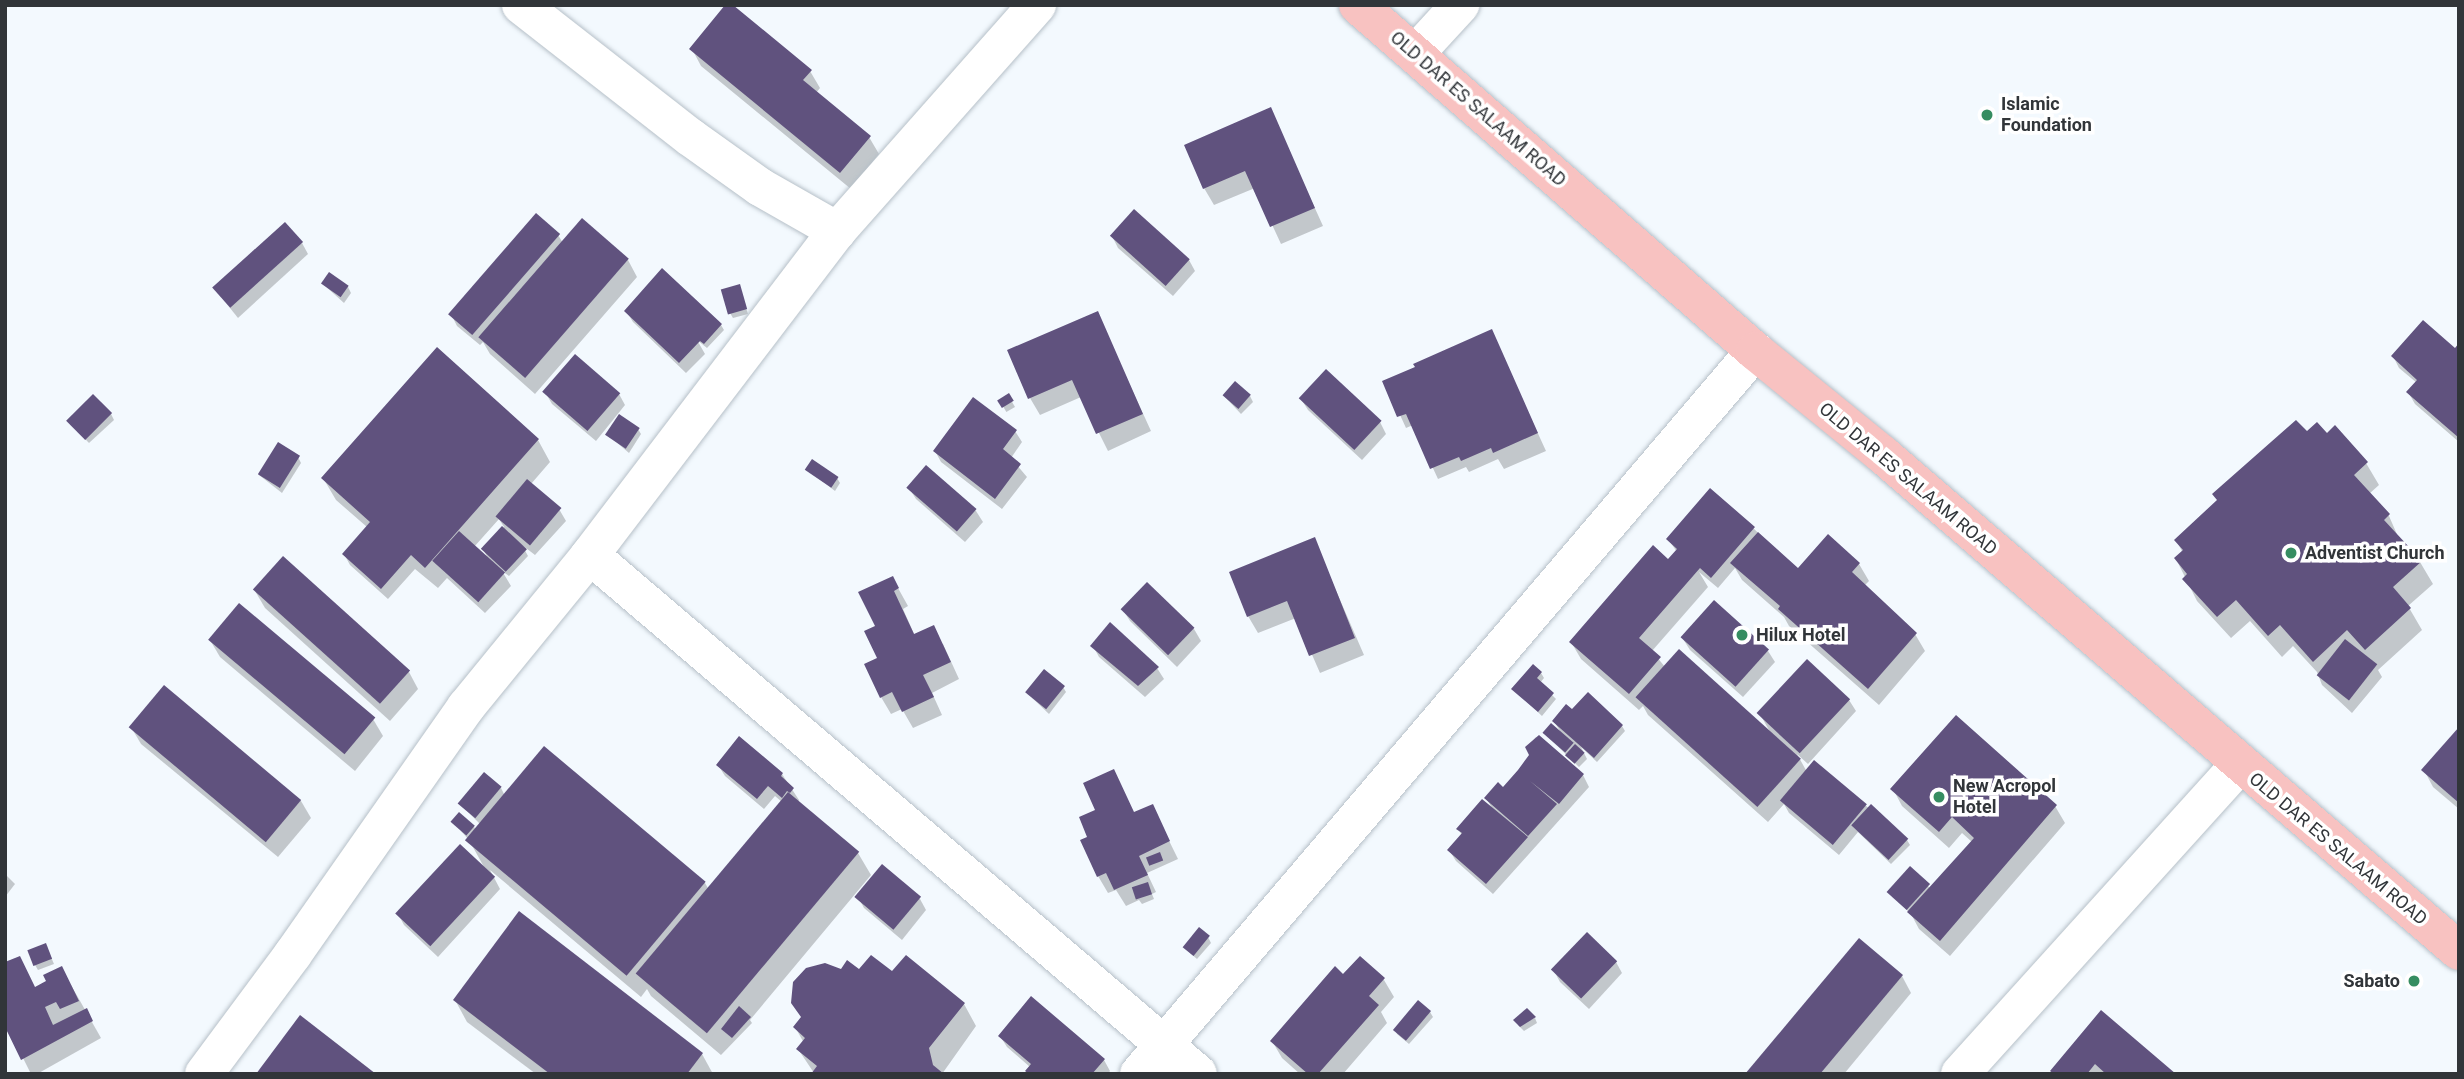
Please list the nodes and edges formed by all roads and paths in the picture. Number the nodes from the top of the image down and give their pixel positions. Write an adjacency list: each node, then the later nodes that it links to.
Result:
1 (521, 5): 6 (street)
2 (1037, 5): 6 (street)
3 (1358, 5): 5 (main road, OLD DAR ES SALAAM ROAD)
4 (1460, 5): 5 (street)
5 (1415, 54): 7 (main road, OLD DAR ES SALAAM ROAD)
6 (837, 231): 8 (street)
7 (1755, 351): 9 (main road, OLD DAR ES SALAAM ROAD); 11 (street)
8 (590, 555): 11 (street); 12 (street)
9 (2239, 765): 10 (main road, OLD DAR ES SALAAM ROAD); 15 (street)
10 (2459, 951)
11 (1165, 1044): 13 (street); 14 (street)
12 (204, 1074)
13 (1139, 1074)
14 (1198, 1074)
15 (1960, 1074)

